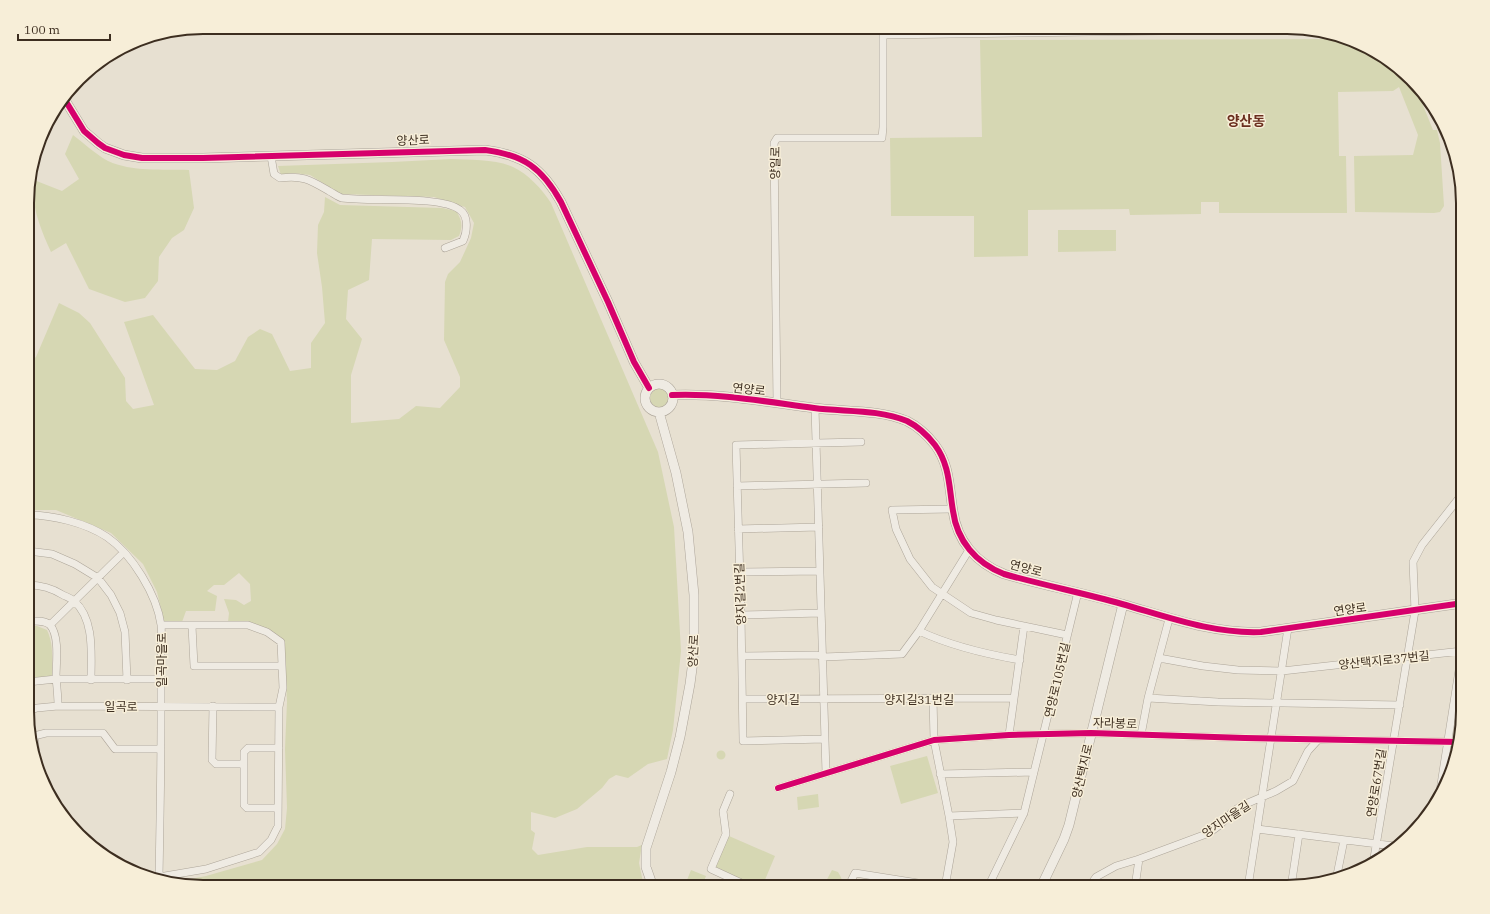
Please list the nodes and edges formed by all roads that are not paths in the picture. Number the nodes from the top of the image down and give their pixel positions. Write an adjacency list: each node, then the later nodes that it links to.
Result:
1 (883, 34): 7 (street, 양일로)
2 (67, 103): 3 (street, 양산로)
3 (271, 156): 4 (street); 5 (street, 양산로)
4 (445, 248)
5 (649, 388): 6 (street); 9 (street)
6 (672, 395): 7 (street, 연양로); 9 (street)
7 (777, 403): 8 (street, 연양로)
8 (815, 408): 11 (street); 16 (street, 연양로)
9 (659, 412): 105 (street, 양산로)
10 (861, 442): 11 (street)
11 (816, 444): 13 (street); 14 (street, 양지길2번길)
12 (866, 483): 13 (street)
13 (817, 484): 14 (street); 18 (street)
14 (737, 486): 19 (street, 양지길2번길)
15 (1456, 501): 32 (street, 연양로67번길)
16 (952, 509): 20 (street, 연양로); 28 (street, 연양로105번길)
17 (34, 515): 22 (street, 일곡마을로)
18 (819, 527): 19 (street); 23 (street)
19 (738, 529): 24 (street, 양지길2번길)
20 (969, 550): 27 (street, 연양로); 28 (street)
21 (34, 552): 25 (street)
22 (124, 552): 25 (street); 38 (street, 일곡마을로)
23 (820, 571): 24 (street); 33 (street)
24 (740, 572): 34 (street, 양지길2번길)
25 (98, 578): 29 (street); 55 (street)
26 (34, 585): 29 (street)
27 (1078, 592): 30 (street, 연양로); 43 (street, 연양로105번길)
28 (941, 593): 40 (street, 연양로105번길); 42 (street)
29 (74, 601): 37 (street); 54 (street)
30 (1124, 604): 35 (street, 연양로); 70 (street, 양산택지로)
31 (1456, 605): 32 (street, 연양로)
32 (1415, 611): 41 (street, 연양로); 48 (street, 연양로67번길)
33 (821, 613): 34 (street); 46 (street)
34 (741, 615): 45 (street, 양지길2번길)
35 (1169, 619): 41 (street, 연양로); 47 (street)
36 (34, 621): 37 (street)
37 (50, 625): 52 (street)
38 (161, 625): 39 (street); 53 (street, 일곡마을로)
39 (192, 626): 50 (street); 50 (street)
40 (1024, 626): 43 (street, 연양로105번길); 49 (street)
41 (1288, 628): 51 (street)
42 (919, 631): 46 (street); 49 (street)
43 (1067, 635): 71 (street, 연양로105번길)
44 (1456, 652): 48 (street, 양산택지로37번길)
45 (742, 656): 46 (street); 61 (street, 양지길2번길)
46 (822, 657): 62 (street)
47 (1159, 658): 51 (street, 양산택지로37번길); 60 (street)
48 (1408, 658): 51 (street, 양산택지로37번길); 64 (street, 연양로67번길)
49 (1020, 660): 59 (street)
50 (282, 666): 68 (street)
51 (1282, 671): 63 (street)
52 (56, 679): 54 (street); 56 (street); 65 (street)
53 (161, 679): 55 (street); 66 (street, 일곡마을로)
54 (91, 680): 55 (street)
55 (127, 680)
56 (34, 681)
57 (1456, 693): 80 (street, 양산택지로37번길)
58 (933, 698): 59 (street, 양지길31번길); 62 (street, 양지길31번길); 77 (street)
59 (1014, 698): 73 (street)
60 (1148, 698): 63 (street); 74 (street)
61 (743, 699): 62 (street, 양지길); 76 (street, 양지길2번길)
62 (824, 699): 76 (street)
63 (1277, 703): 64 (street); 75 (street)
64 (1400, 705): 79 (street, 연양로67번길)
65 (58, 706): 66 (street, 일곡로); 69 (street, 일곡로)
66 (161, 706): 67 (street, 일곡로); 83 (street, 일곡마을로)
67 (213, 706): 68 (street, 일곡로); 84 (street)
68 (279, 707): 82 (street)
69 (34, 709)
70 (1091, 733): 71 (street, 자라봉로); 74 (street, 자라봉로); 111 (street, 양산택지로)
71 (1044, 734): 73 (street, 자라봉로); 85 (street, 연양로105번길)
72 (35, 735): 83 (street)
73 (1009, 735): 77 (street, 자라봉로)
74 (1141, 735): 75 (street, 자라봉로)
75 (1272, 738): 78 (street, 자라봉로); 91 (street)
76 (825, 739): 86 (street)
77 (934, 740): 86 (street, 자라봉로); 87 (street)
78 (1318, 740): 79 (street, 자라봉로); 91 (street, 양지마을길)
79 (1394, 740): 80 (street, 자라봉로); 98 (street, 연양로67번길)
80 (1449, 742): 81 (street, 자라봉로); 88 (street, 양산택지로37번길)
81 (1453, 742)
82 (279, 748): 84 (street); 92 (street)
83 (161, 749): 103 (street, 일곡마을로)
84 (244, 764): 92 (street)
85 (1034, 772): 87 (street); 93 (street, 연양로105번길)
86 (826, 773): 89 (street, 자라봉로)
87 (940, 774): 94 (street)
88 (1443, 777)
89 (778, 788)
90 (730, 794): 106 (street)
91 (1262, 797): 95 (street); 101 (street, 양지마을길)
92 (278, 808): 104 (street)
93 (1024, 812): 94 (street); 110 (street, 연양로105번길)
94 (949, 816): 109 (street)
95 (1257, 829): 96 (street); 114 (street)
96 (1299, 834): 97 (street); 115 (street)
97 (1344, 840): 98 (street); 102 (street)
98 (1377, 843): 99 (street); 100 (street, 연양로67번길)
99 (1390, 845)
100 (1375, 855)
101 (1139, 859): 112 (street, 양지마을길); 113 (street)
102 (1338, 872)
103 (156, 873)
104 (167, 876)
105 (651, 880)
106 (735, 880)
107 (852, 880): 108 (street)
108 (900, 880)
109 (945, 880)
110 (991, 880)
111 (1045, 880)
112 (1094, 880)
113 (1136, 880)
114 (1249, 880)
115 (1292, 880)

